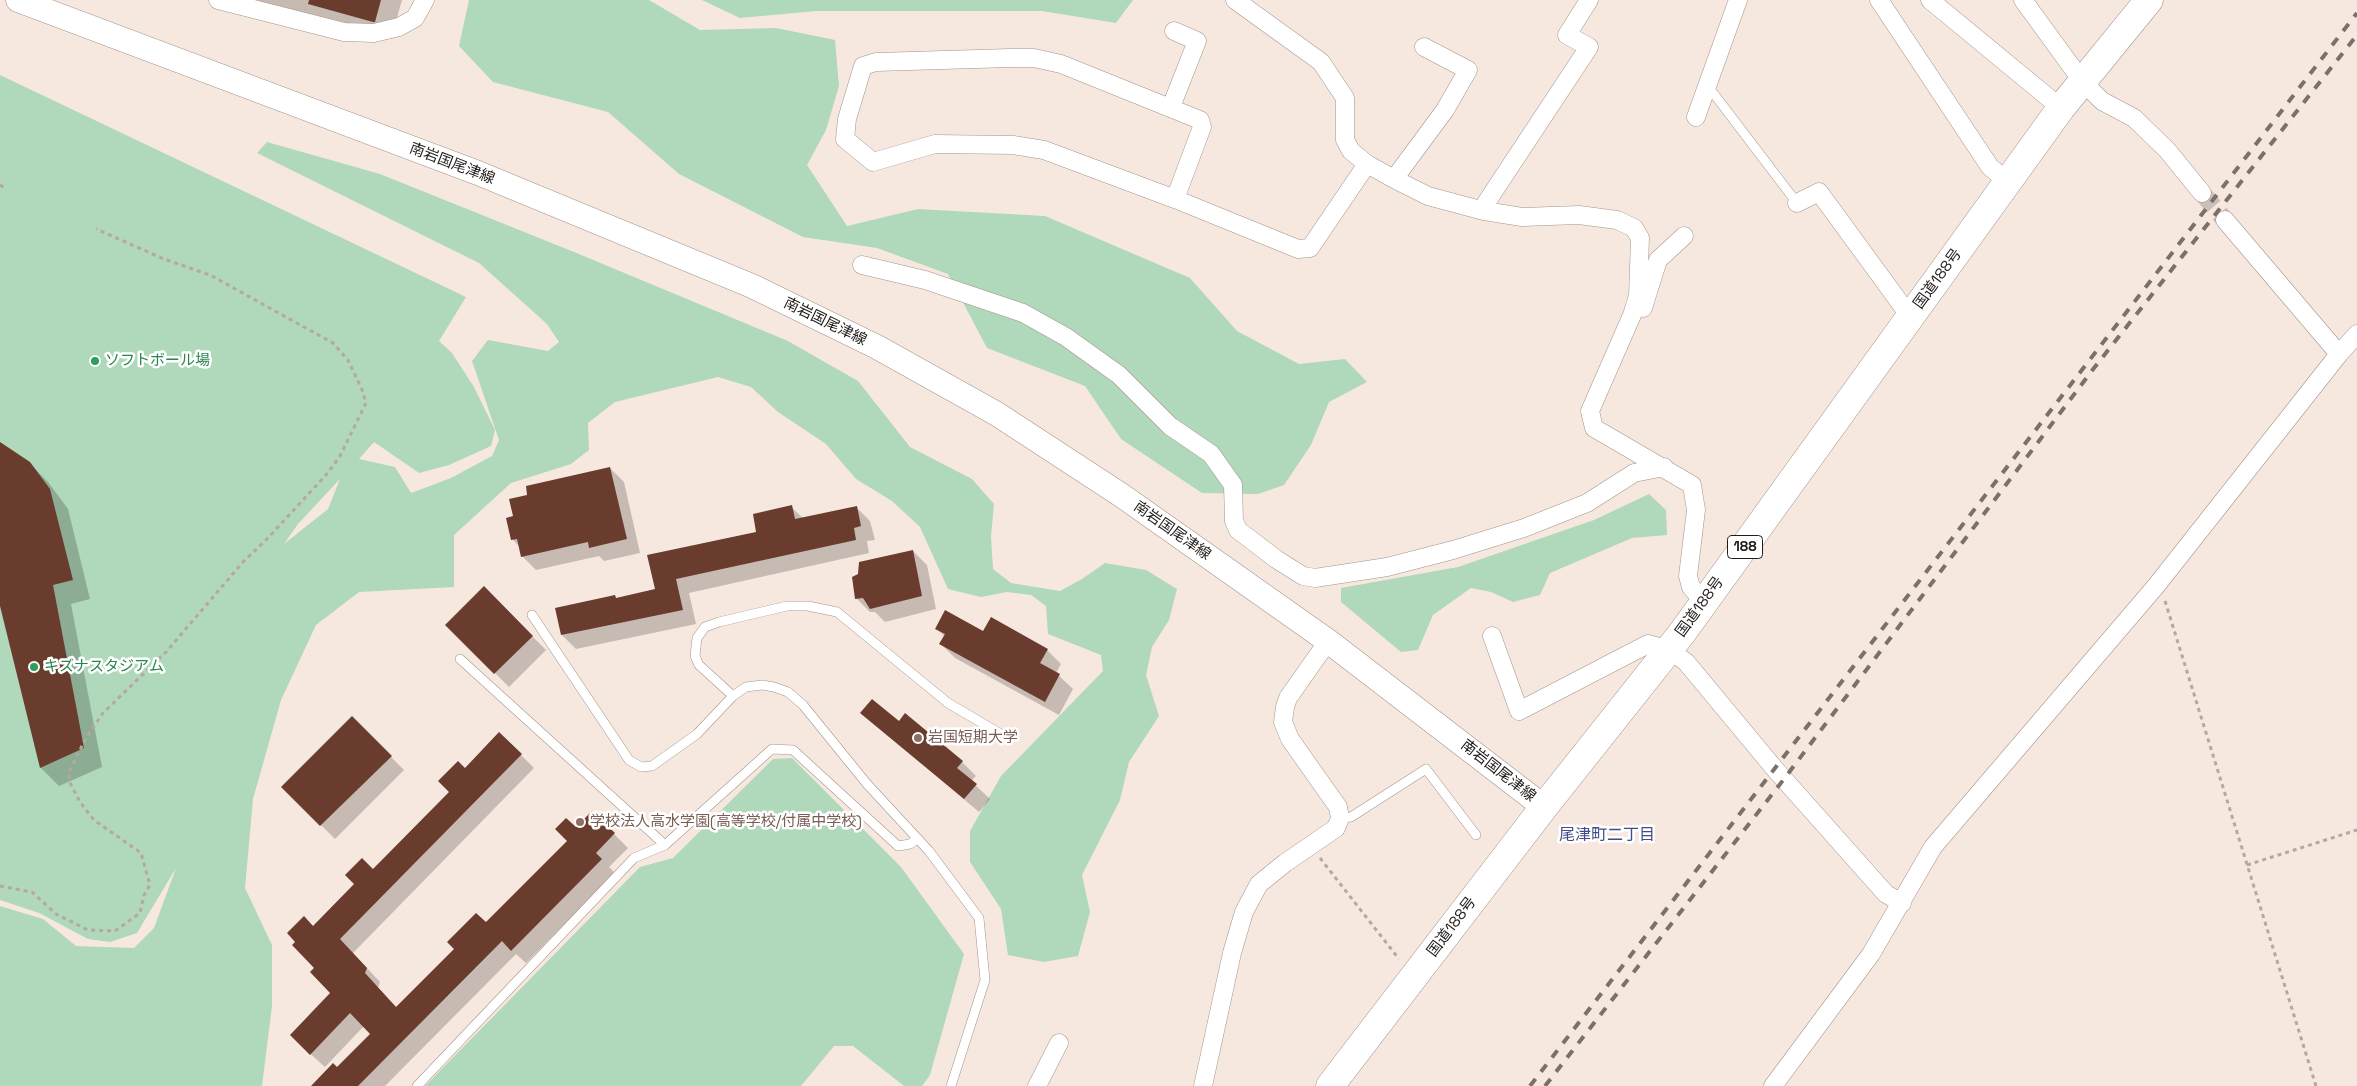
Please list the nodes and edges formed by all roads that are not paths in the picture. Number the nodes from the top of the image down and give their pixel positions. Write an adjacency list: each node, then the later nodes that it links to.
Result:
1 (18, 0): 36 (main road, 南岩国尾津線)
2 (218, 0): 3 (street)
3 (425, 0)
4 (1235, 0): 18 (street)
5 (1589, 0): 24 (street)
6 (1738, 0): 14 (street)
7 (1879, 0): 20 (street)
8 (1930, 0): 16 (street)
9 (2023, 0): 13 (street)
10 (2149, 0): 13 (highway, 国道188号 / 188)
11 (1174, 31): 15 (street)
12 (1424, 48): 19 (street)
13 (2082, 81): 16 (highway, 国道188号 / 188); 21 (street)
14 (1706, 88): 17 (street); 23 (lane)
15 (1171, 107): 22 (street); 22 (street)
16 (2061, 108): 20 (highway, 国道188号 / 188)
17 (1696, 117)
18 (1367, 164): 19 (street); 22 (street)
19 (1394, 179): 24 (street)
20 (2007, 182): 29 (highway, 国道188号 / 188)
21 (2202, 193)
22 (1175, 199)
23 (1797, 203): 29 (street)
24 (1484, 211): 28 (street)
25 (2225, 220): 31 (street)
26 (1684, 236): 28 (street)
27 (862, 265): 32 (street)
28 (1632, 315): 32 (street)
29 (1912, 315): 33 (highway, 国道188号 / 188)
30 (2357, 334): 31 (street)
31 (2339, 354): 46 (street)
32 (1664, 467): 33 (street)
33 (1704, 602): 37 (highway, 国道188号 / 188)
34 (532, 615): 39 (lane)
35 (1492, 636): 37 (street)
36 (1328, 642): 41 (main road, 南岩国尾津線); 42 (street)
37 (1669, 650): 41 (highway, 国道188号 / 188); 46 (street)
38 (460, 660): 45 (lane)
39 (733, 696): 40 (lane); 44 (lane)
40 (999, 733)
41 (1544, 807): 52 (highway, 国道188号 / 188)
42 (1340, 818): 43 (lane); 51 (street)
43 (1476, 835)
44 (917, 839): 45 (lane); 49 (lane)
45 (665, 845): 48 (lane)
46 (1902, 903): 53 (street)
47 (1059, 1043): 50 (street)
48 (417, 1086)
49 (951, 1086)
50 (1037, 1086)
51 (1203, 1086)
52 (1330, 1086)
53 (1773, 1086)

